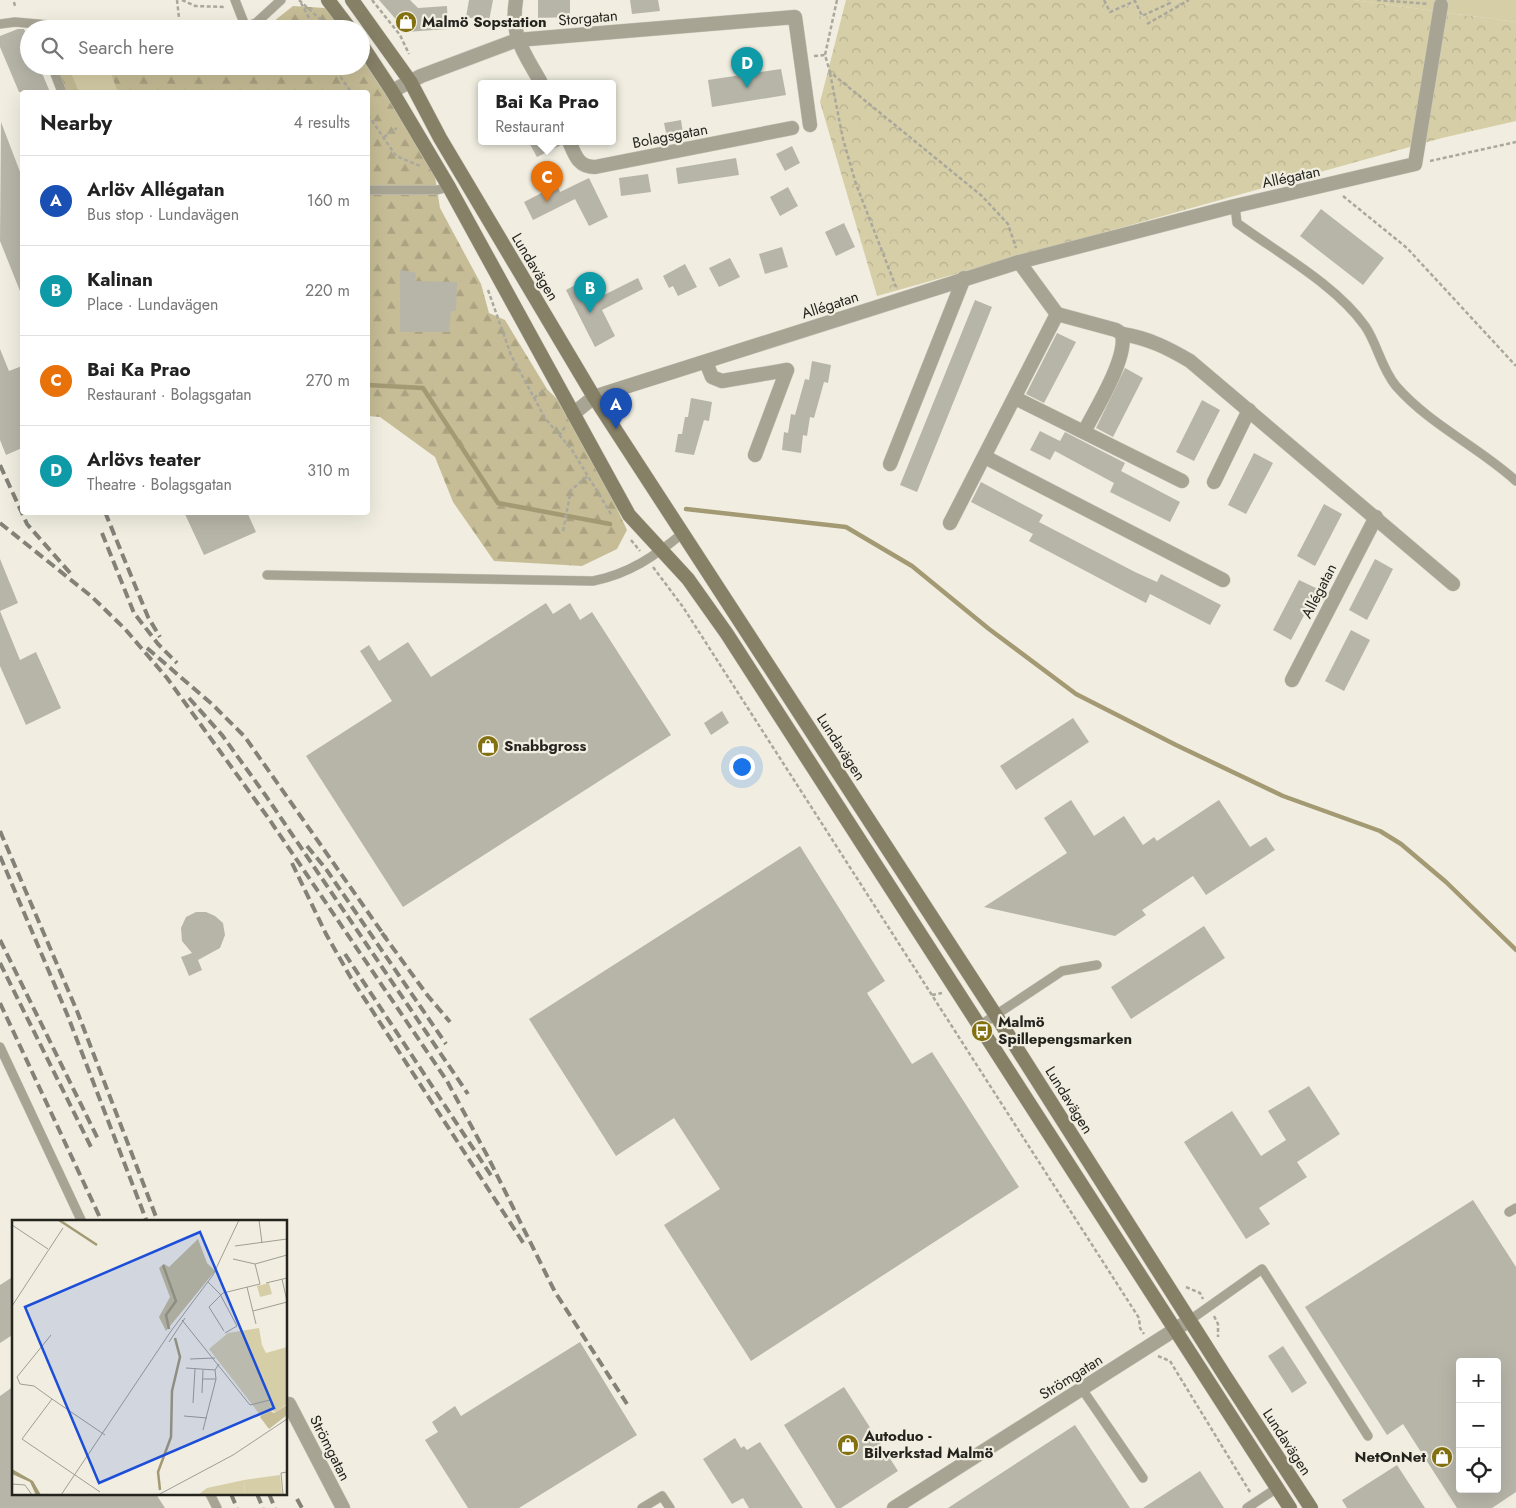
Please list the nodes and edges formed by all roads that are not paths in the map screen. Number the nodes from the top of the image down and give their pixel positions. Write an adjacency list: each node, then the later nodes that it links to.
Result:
1 (281, 0): 8 (lane)
2 (328, 0): 9 (main road)
3 (352, 0): 10 (main road, Lundavägen)
4 (516, 0): 14 (street)
5 (236, 2): 7 (lane)
6 (1441, 5): 26 (street, Allégatan)
7 (241, 20)
8 (259, 20)
9 (343, 20)
10 (368, 20)
11 (370, 22): 17 (main road, Lundavägen)
12 (0, 24): 13 (lane)
13 (20, 25)
14 (517, 40): 17 (street, Storgatan); 18 (street); 21 (street, Storgatan)
15 (370, 58): 20 (main road)
16 (55, 75): 19 (lane)
17 (416, 78): 20 (street, Storgatan); 32 (main road, Lundavägen)
18 (539, 80)
19 (61, 90)
20 (392, 91): 24 (main road)
21 (810, 124)
22 (792, 128): 23 (street, Bolagsgatan)
23 (571, 145)
24 (449, 187): 25 (lane); 35 (main road)
25 (370, 190)
26 (1235, 206): 27 (street, Allégatan); 41 (lane)
27 (1020, 262): 28 (street, Allégatan); 29 (street)
28 (964, 278): 31 (street, Allégatan); 39 (street)
29 (1057, 314): 30 (street); 33 (street)
30 (1122, 334): 34 (street); 36 (street)
31 (706, 362): 32 (street, Allégatan); 37 (street)
32 (594, 397): 35 (street, Allégatan); 45 (main road, Lundavägen)
33 (1015, 398): 36 (street); 38 (street)
34 (1249, 410): 42 (street); 43 (street)
35 (573, 414): 46 (main road)
36 (1084, 432): 40 (street)
37 (755, 455)
38 (985, 457): 44 (street); 48 (street)
39 (890, 464)
40 (1182, 481)
41 (1516, 481)
42 (1214, 482)
43 (1376, 517): 49 (street); 50 (street, Allégatan)
44 (950, 523)
45 (683, 533): 46 (lane); 52 (main road, Lundavägen)
46 (662, 550): 47 (lane); 53 (main road)
47 (267, 575)
48 (1223, 580)
49 (1453, 584)
50 (1292, 680)
51 (1097, 965): 52 (lane)
52 (995, 1014): 53 (lane); 56 (main road, Lundavägen)
53 (978, 1026): 57 (main road)
54 (0, 1047): 55 (lane)
55 (81, 1220)
56 (1190, 1320): 57 (street, Strömgatan); 60 (lane, Strömgatan); 71 (main road, Lundavägen)
57 (1175, 1330): 58 (street, Strömgatan); 62 (main road)
58 (1082, 1389): 61 (lane); 68 (street, Strömgatan)
59 (289, 1404): 65 (street, Strömgatan)
60 (1368, 1436)
61 (1143, 1478)
62 (1277, 1488): 69 (lane); 70 (main road)
63 (211, 1496): 64 (lane)
64 (217, 1508)
65 (343, 1508)
66 (642, 1508): 67 (lane)
67 (670, 1508)
68 (894, 1508)
69 (1247, 1508)
70 (1290, 1508)
71 (1311, 1508)

